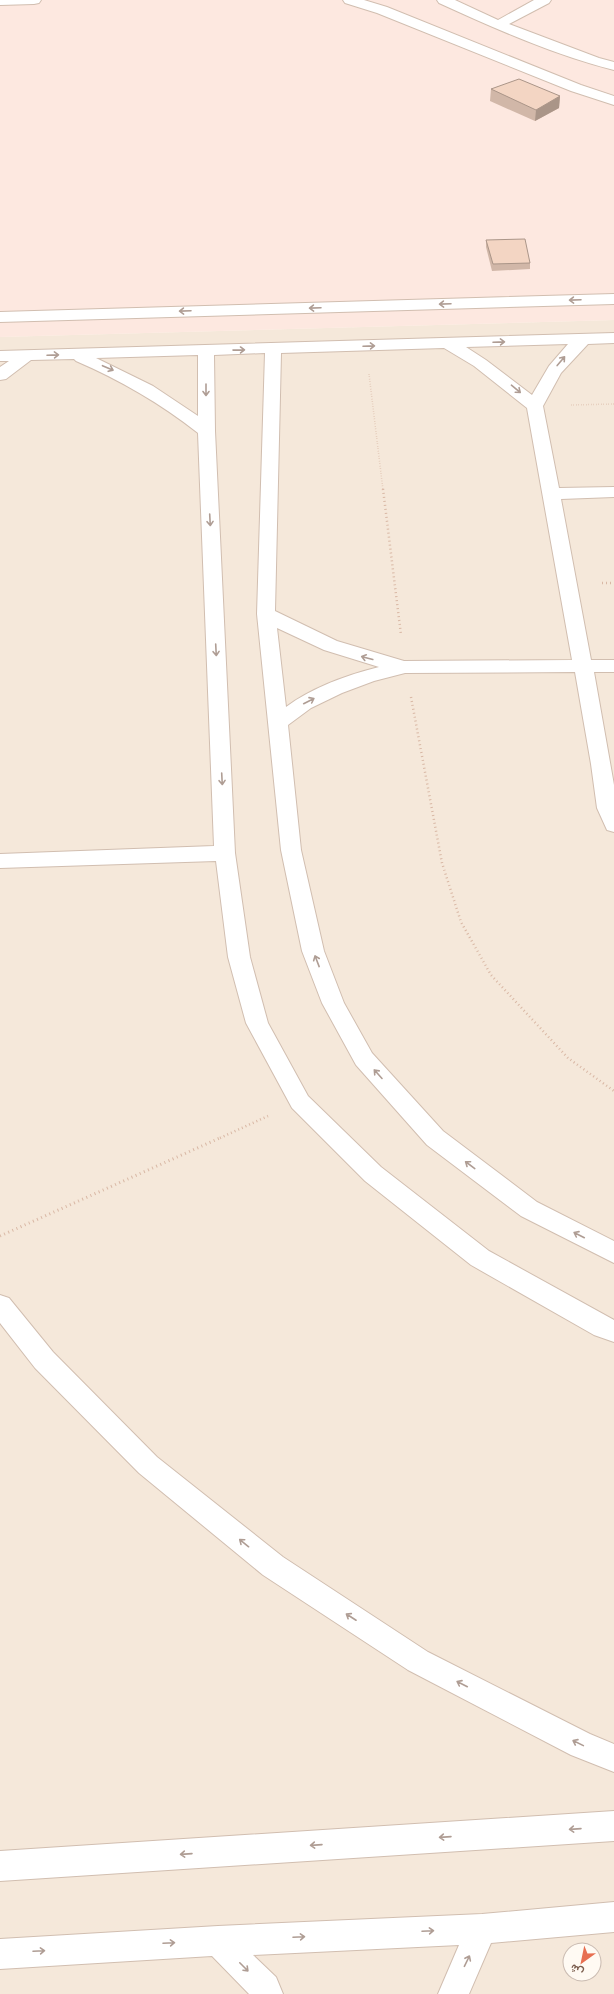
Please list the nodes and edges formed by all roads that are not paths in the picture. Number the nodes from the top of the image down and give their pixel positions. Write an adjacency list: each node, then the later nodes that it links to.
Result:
1 (34, 0): 5 (street)
2 (350, 0): 8 (street)
3 (444, 0): 6 (street)
4 (544, 0): 6 (street)
5 (0, 1)
6 (498, 25): 7 (street)
7 (614, 66)
8 (614, 100)
9 (614, 298): 10 (street, one-way to 10)
10 (0, 317)
11 (614, 338): 12 (street)
12 (583, 339): 13 (street, one-way to 12); 20 (street, one-way to 12)
13 (449, 344): 14 (street, one-way to 13); 20 (street, one-way to 20)
14 (273, 349): 15 (street, one-way to 14); 24 (street)
15 (206, 351): 16 (street); 21 (street, one-way to 21)
16 (71, 355): 18 (street, one-way to 16); 21 (street, one-way to 21)
17 (0, 356): 18 (street)
18 (26, 356): 19 (street)
19 (0, 375)
20 (535, 406): 23 (street)
21 (206, 431): 30 (street, one-way to 30)
22 (614, 492): 23 (street)
23 (551, 494): 27 (street)
24 (266, 614): 26 (street, one-way to 24); 28 (street)
25 (614, 666): 27 (street)
26 (405, 667): 27 (street); 28 (street, one-way to 26)
27 (583, 667): 29 (street)
28 (276, 723): 32 (street, one-way to 28)
29 (614, 825)
30 (225, 853): 31 (street); 34 (street)
31 (0, 861)
32 (614, 1253)
33 (0, 1305): 35 (street, one-way to 33)
34 (614, 1331)
35 (614, 1758)
36 (614, 1826): 37 (street, one-way to 37)
37 (0, 1866)
38 (614, 1917): 39 (street)
39 (482, 1929): 40 (street, one-way to 39); 43 (street, one-way to 39)
40 (218, 1940): 41 (street, one-way to 40); 42 (street, one-way to 42)
41 (0, 1954)
42 (268, 1994)
43 (453, 1994)

